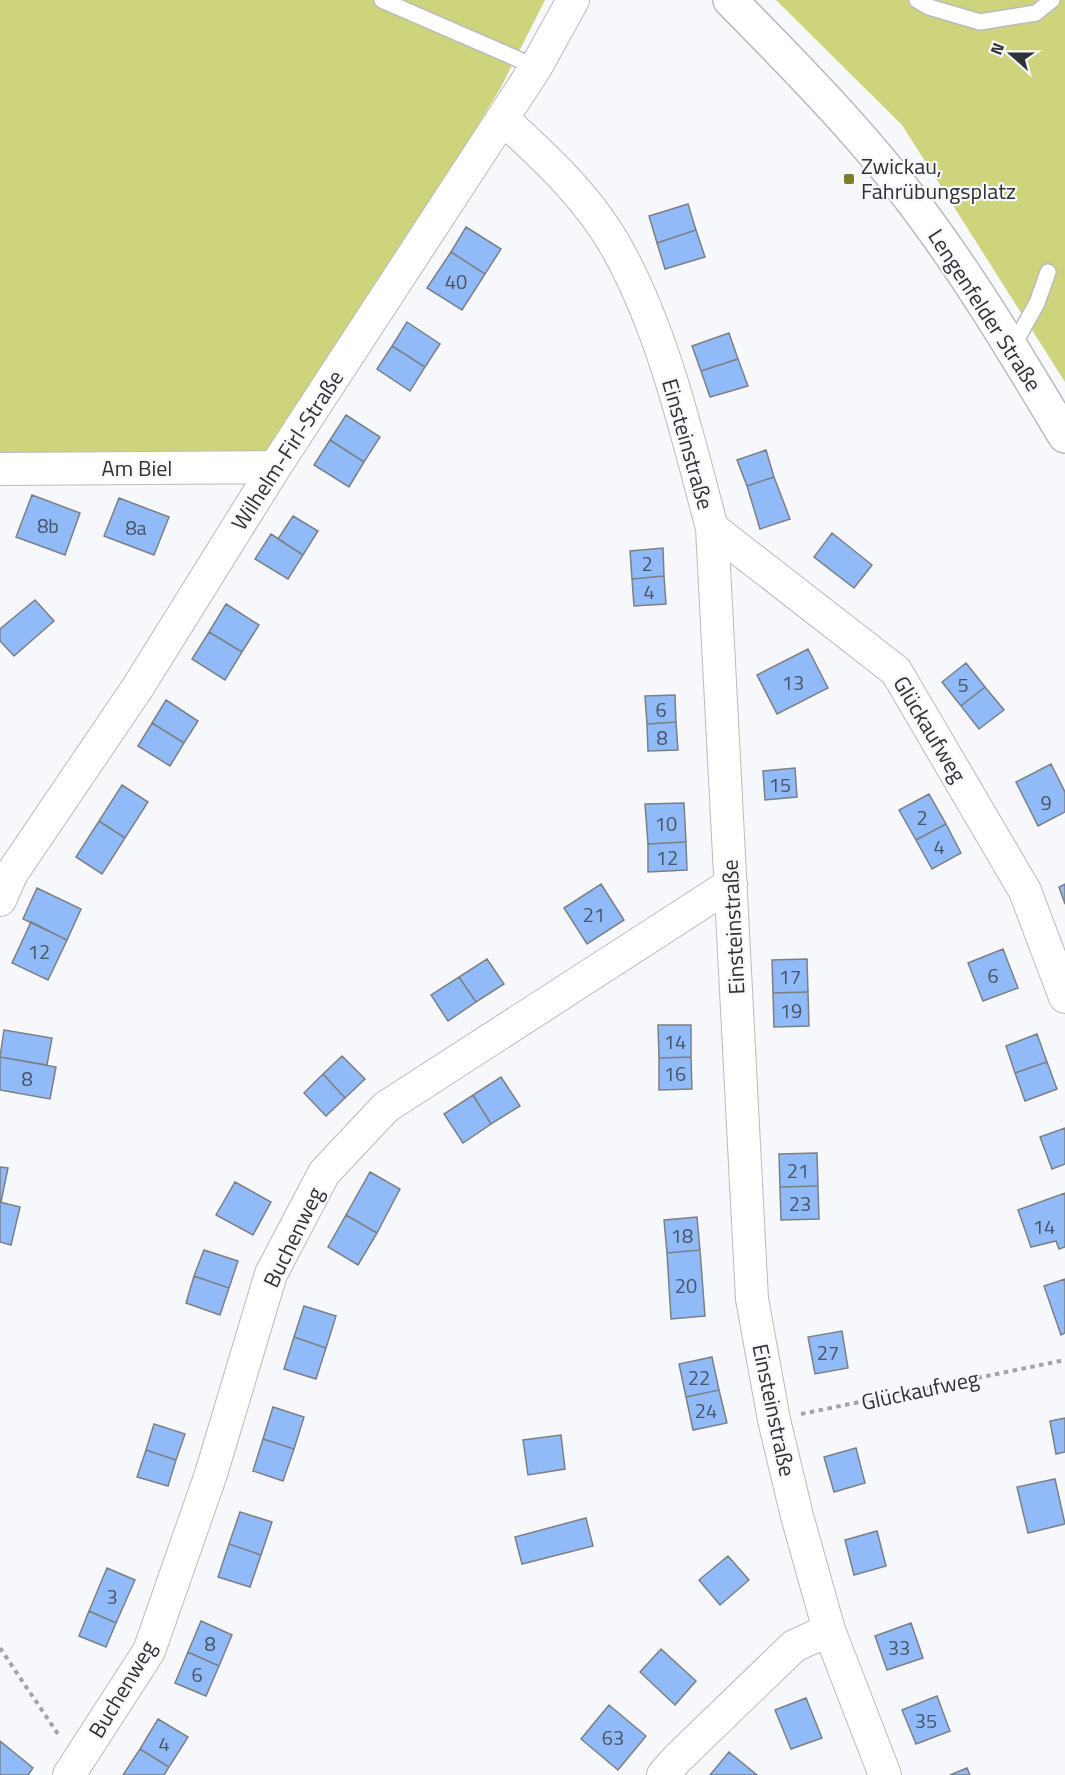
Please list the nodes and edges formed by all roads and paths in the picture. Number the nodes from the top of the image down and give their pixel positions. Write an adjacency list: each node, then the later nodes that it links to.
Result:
1 (382, 0): 6 (lane)
2 (573, 0): 6 (street, Wilhelm-Firl-Straße)
3 (730, 0): 9 (main road, Lengenfelder Straße)
4 (916, 0): 5 (lane)
5 (1052, 0)
6 (536, 67): 7 (street, Wilhelm-Firl-Straße)
7 (503, 119): 11 (street, Wilhelm-Firl-Straße); 13 (street, Einsteinstraße)
8 (1048, 272): 9 (lane)
9 (1012, 348): 10 (main road, Lengenfelder Straße)
10 (1065, 436)
11 (275, 467): 12 (street, Am Biel); 15 (street, Wilhelm-Firl-Straße)
12 (0, 470)
13 (712, 528): 14 (street, Einsteinstraße); 16 (street, Glückaufweg)
14 (731, 884): 18 (street, Einsteinstraße); 21 (street, Buchenweg)
15 (0, 900)
16 (1065, 997)
17 (1065, 1360): 18 (path, Glückaufweg)
18 (774, 1420): 19 (street, Einsteinstraße)
19 (830, 1629): 22 (street); 23 (street, Einsteinstraße)
20 (0, 1648): 21 (path)
21 (73, 1769)
22 (663, 1775)
23 (885, 1775)

